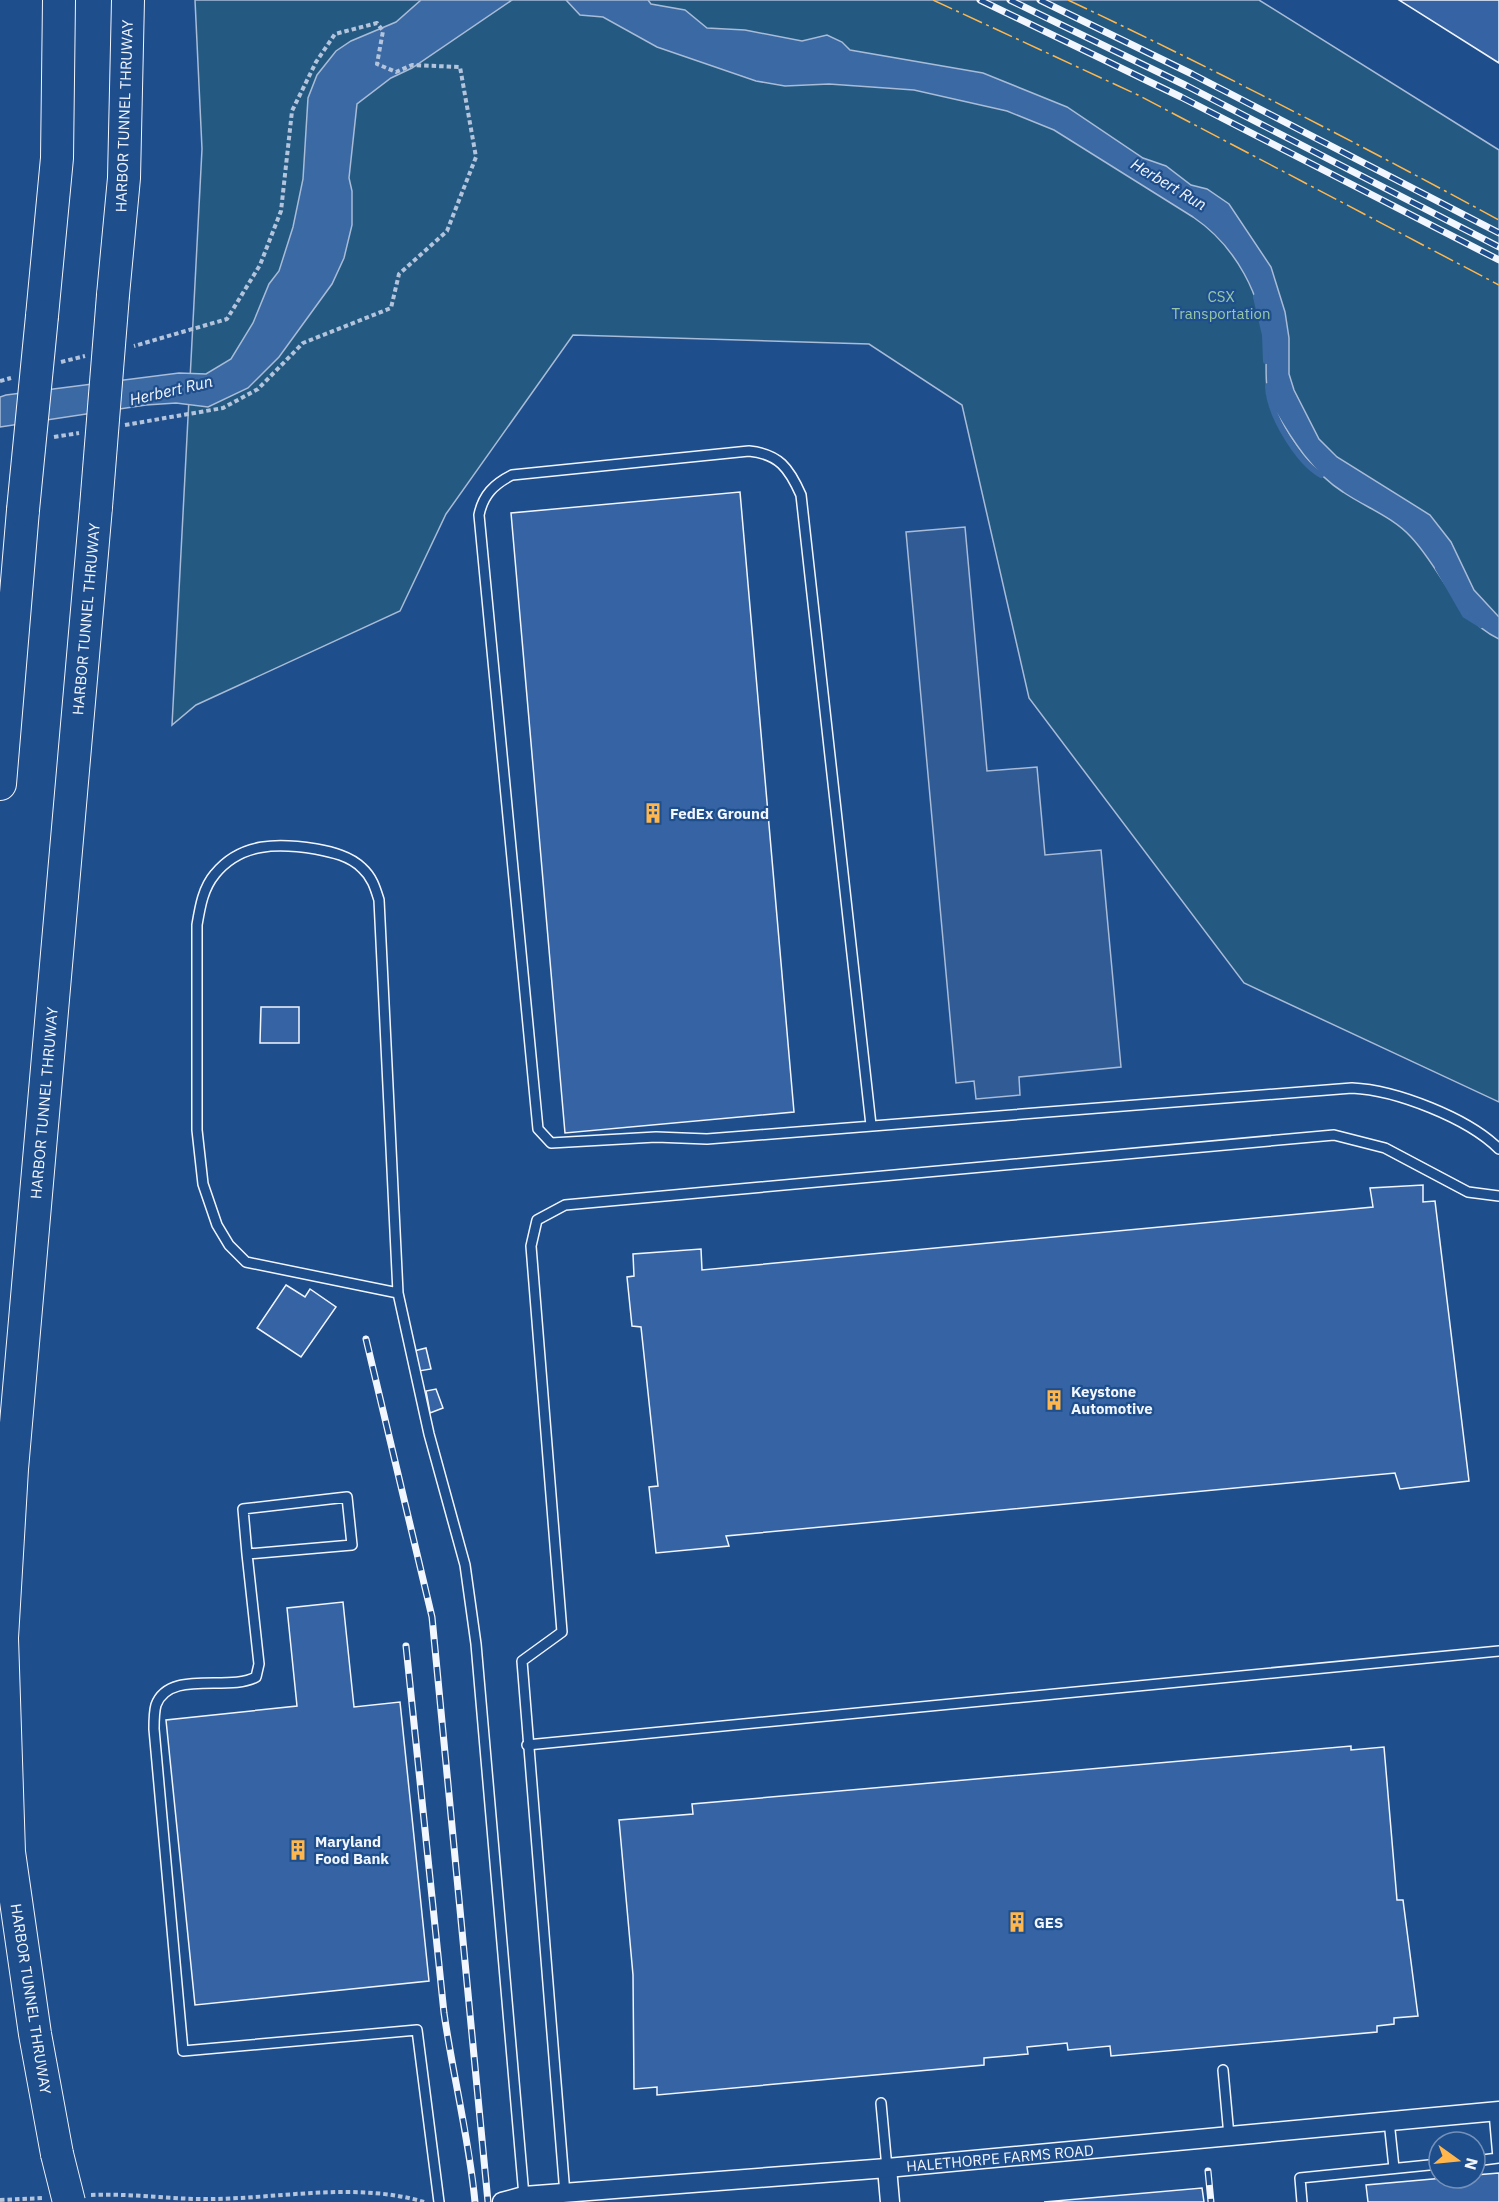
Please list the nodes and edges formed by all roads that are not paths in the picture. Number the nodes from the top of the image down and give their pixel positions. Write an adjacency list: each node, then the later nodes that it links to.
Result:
1 (59, 0): 3 (highway, bridge)
2 (128, 0): 22 (highway, HARBOR TUNNEL THRUWAY, bridge)
3 (0, 784)
4 (871, 1125): 4 (lane); 5 (lane)
5 (1499, 1149)
6 (1499, 1196): 10 (lane)
7 (398, 1293): 7 (lane); 21 (lane)
8 (247, 1554): 8 (lane); 23 (lane)
9 (1499, 1651): 10 (lane)
10 (527, 1745): 20 (lane)
11 (1223, 2070): 15 (lane)
12 (881, 2103): 18 (lane)
13 (1496, 2111): 14 (street, HALETHORPE FARMS ROAD); 16 (lane)
14 (1389, 2121): 15 (street, HALETHORPE FARMS ROAD); 19 (lane)
15 (1229, 2136): 18 (street, HALETHORPE FARMS ROAD)
16 (1487, 2159)
17 (1427, 2165): 19 (lane)
18 (887, 2168): 20 (street, HALETHORPE FARMS ROAD); 25 (street)
19 (1394, 2168): 26 (lane)
20 (566, 2194): 21 (street, HALETHORPE FARMS ROAD)
21 (524, 2196): 24 (street, HALETHORPE FARMS ROAD)
22 (69, 2202)
23 (439, 2202)
24 (502, 2202)
25 (890, 2202)
26 (1302, 2202)

